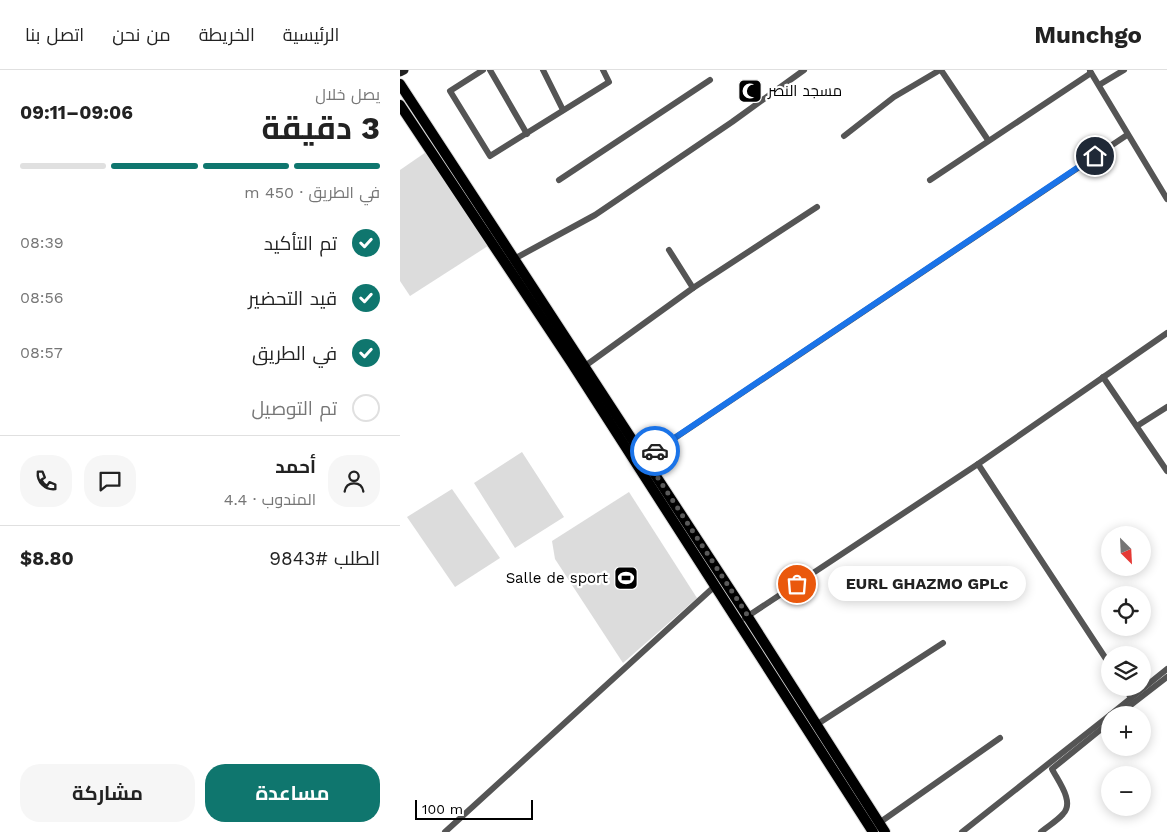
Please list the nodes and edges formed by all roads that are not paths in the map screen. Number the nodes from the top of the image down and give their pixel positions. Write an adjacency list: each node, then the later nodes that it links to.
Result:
1 (404, 70): 9 (street)
2 (483, 70): 16 (street)
3 (490, 70): 16 (street)
4 (543, 70): 15 (street)
5 (603, 70): 15 (street)
6 (804, 70): 25 (street)
7 (940, 70): 18 (street); 19 (street)
8 (1124, 70): 13 (street)
9 (400, 72)
10 (1090, 72): 13 (street); 19 (street)
11 (710, 80): 20 (street)
12 (400, 84): 25 (main road)
13 (1098, 85): 17 (street)
14 (400, 105): 35 (main road)
15 (563, 110): 16 (street)
16 (527, 134)
17 (1127, 135): 22 (street); 32 (street)
18 (844, 136)
19 (988, 140): 21 (street)
20 (559, 180)
21 (930, 180)
22 (1167, 199)
23 (817, 207): 26 (street)
24 (669, 250): 26 (street)
25 (514, 258): 28 (main road)
26 (693, 288): 28 (street)
27 (1167, 333): 29 (street)
28 (585, 366): 32 (main road)
29 (1103, 377): 31 (street); 33 (street)
30 (1167, 407): 31 (street)
31 (1137, 426): 34 (street)
32 (645, 458): 36 (main road)
33 (978, 464): 36 (street); 39 (street)
34 (1167, 471)
35 (715, 586): 37 (main road); 50 (street)
36 (748, 616): 37 (street); 46 (main road)
37 (739, 623): 49 (main road)
38 (943, 643): 46 (street)
39 (1101, 651)
40 (1167, 669): 42 (street)
41 (1167, 677): 44 (street)
42 (1132, 698): 43 (street)
43 (1122, 706)
44 (1130, 706)
45 (1101, 722): 51 (street)
46 (816, 725): 49 (main road)
47 (1101, 729): 52 (street)
48 (1000, 738): 49 (street)
49 (879, 829)
50 (445, 832)
51 (962, 832)
52 (1041, 832)

